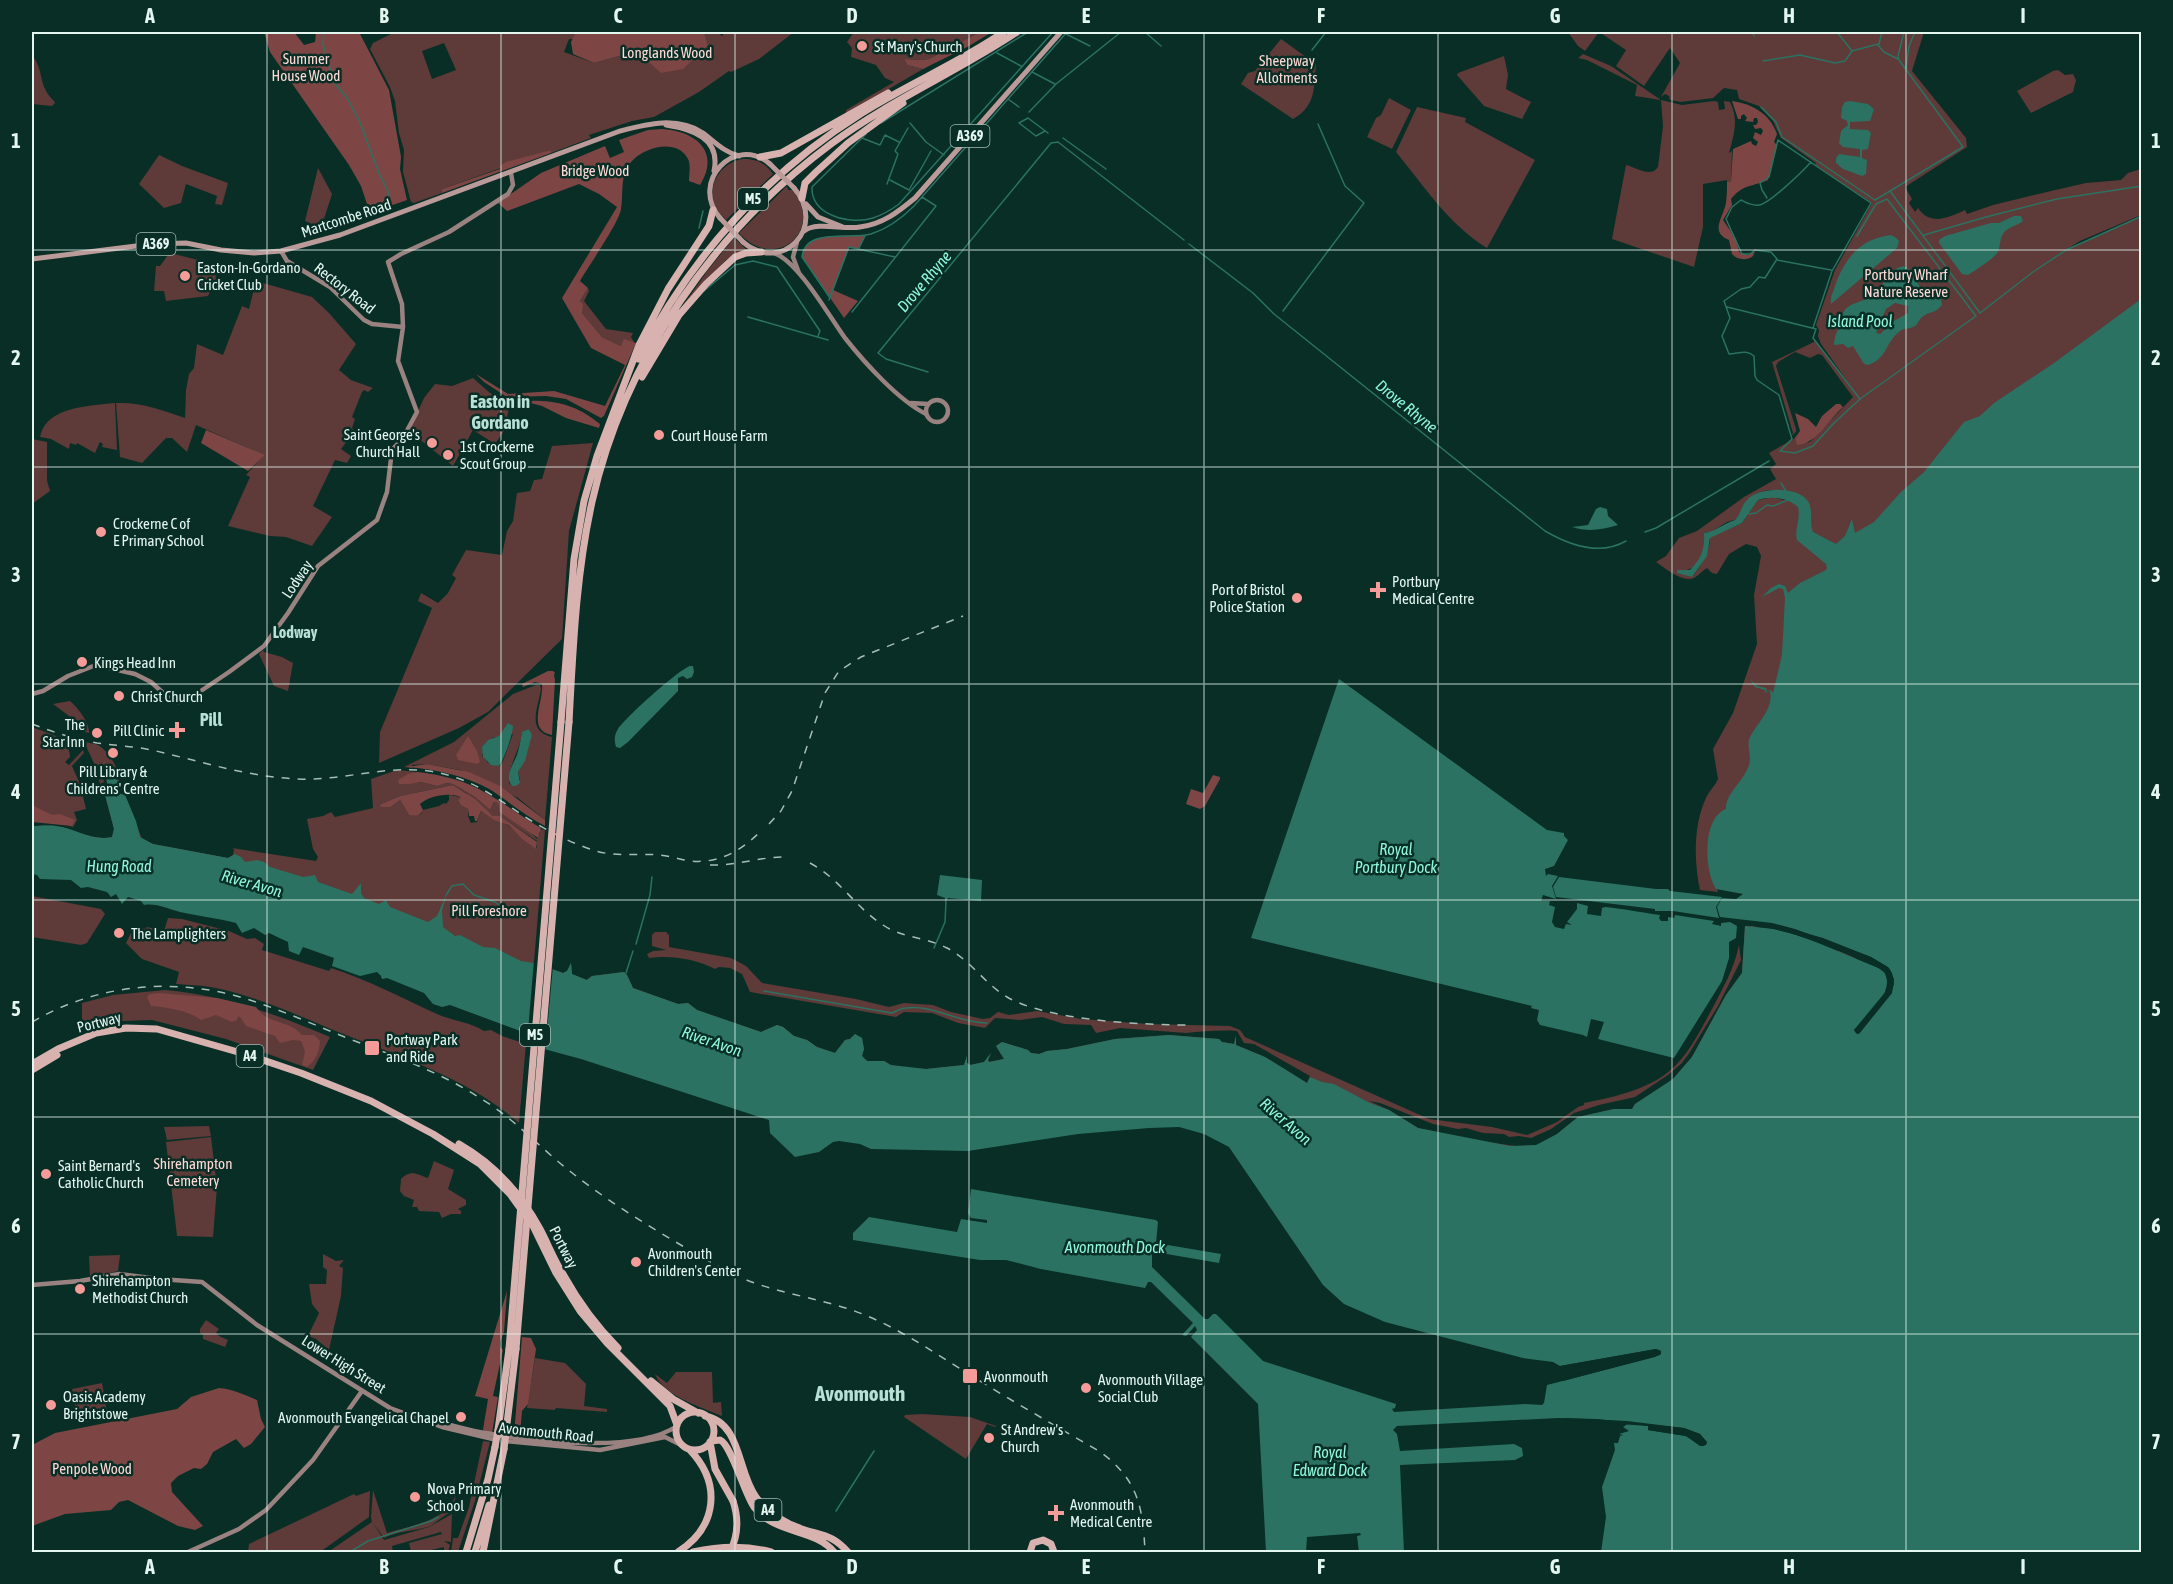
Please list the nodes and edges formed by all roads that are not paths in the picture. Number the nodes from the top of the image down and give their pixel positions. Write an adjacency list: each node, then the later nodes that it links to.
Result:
1 (1004, 32): 4 (highway, M5)
2 (1017, 32): 5 (highway, M5)
3 (1061, 32): 13 (main road, A369)
4 (940, 70): 8 (highway, M5); 22 (highway, M5)
5 (921, 89): 11 (highway, M5); 26 (highway, M5)
6 (655, 124): 7 (main road, Martcombe Road / A369); 9 (main road, Martcombe Road / A369); 10 (main road, Martcombe Road / A369)
7 (739, 156): 8 (main road, A369); 10 (main road)
8 (760, 157): 11 (main road, bridge)
9 (509, 174): 16 (main road, Martcombe Road / A369); 21 (street)
10 (713, 175): 12 (main road, A369)
11 (803, 200): 13 (main road); 14 (main road)
12 (713, 210): 17 (main road, bridge); 22 (highway, M5)
13 (846, 228): 14 (main road)
14 (804, 231): 15 (main road)
15 (797, 242): 18 (main road); 20 (street)
16 (281, 251): 19 (main road, Martcombe Road / A369); 21 (street, Rectory Road)
17 (761, 252): 18 (main road); 26 (highway, M5)
18 (774, 253): 20 (street)
19 (32, 259)
20 (800, 276): 23 (street)
21 (403, 327): 27 (street, Lodway)
22 (625, 385): 28 (highway, M5)
23 (911, 404): 24 (street); 25 (street)
24 (928, 404): 25 (street); 25 (street)
25 (926, 414)
26 (618, 422): 28 (highway, M5)
27 (33, 694)
28 (565, 722): 34 (highway, M5, bridge)
29 (178, 1036): 30 (highway, Portway / A4); 31 (highway, Portway / A4); 32 (highway, Portway / A4)
30 (32, 1064)
31 (32, 1070)
32 (393, 1112): 36 (highway, Portway / A4); 38 (highway, Portway / A4)
33 (32, 1285): 35 (street, Lower High Street)
34 (513, 1349): 42 (highway, M5, bridge); 44 (highway, M5, bridge)
35 (362, 1391): 37 (street, Lower High Street); 43 (street)
36 (701, 1414): 38 (highway); 39 (highway); 52 (highway, A4)
37 (443, 1425): 38 (street, Avonmouth Road); 40 (street, Avonmouth Road)
38 (677, 1425): 40 (highway)
39 (710, 1441): 41 (highway); 49 (highway, bridge); 51 (highway, A4)
40 (681, 1445): 41 (highway)
41 (690, 1450): 47 (highway)
42 (498, 1477): 45 (highway, M5); 46 (highway, M5)
43 (188, 1552)
44 (465, 1552)
45 (475, 1552)
46 (483, 1552)
47 (678, 1552)
48 (693, 1552): 50 (highway)
49 (730, 1552)
50 (771, 1552)
51 (834, 1552)
52 (848, 1552)
53 (1029, 1552): 54 (highway)
54 (1054, 1552)

